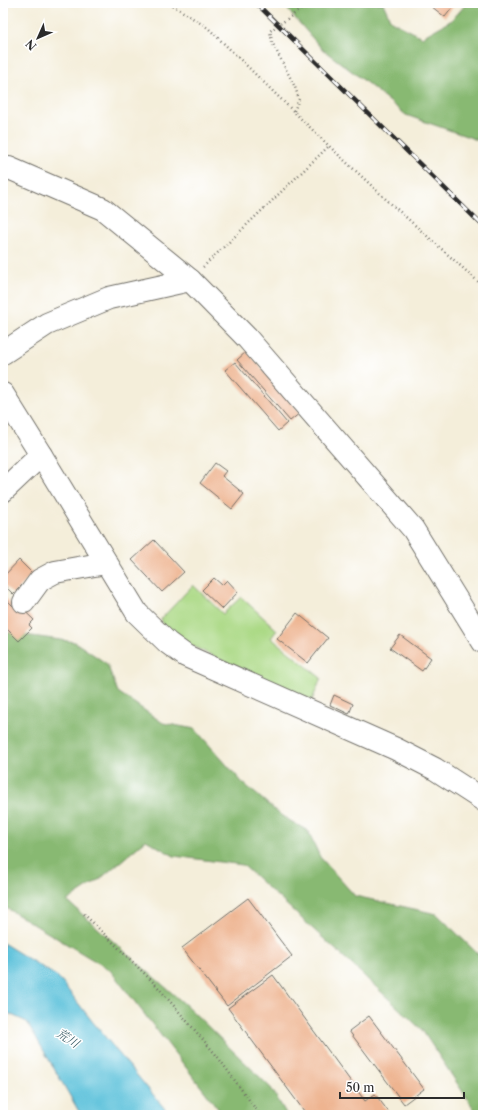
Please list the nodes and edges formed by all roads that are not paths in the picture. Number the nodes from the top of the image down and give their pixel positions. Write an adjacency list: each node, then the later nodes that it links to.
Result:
1 (3, 168): 2 (street)
2 (190, 280): 3 (street); 9 (street)
3 (3, 353)
4 (3, 394): 5 (street)
5 (41, 455): 6 (street); 7 (street)
6 (3, 491)
7 (106, 563): 8 (street); 10 (street)
8 (24, 602)
9 (483, 642)
10 (483, 800)

